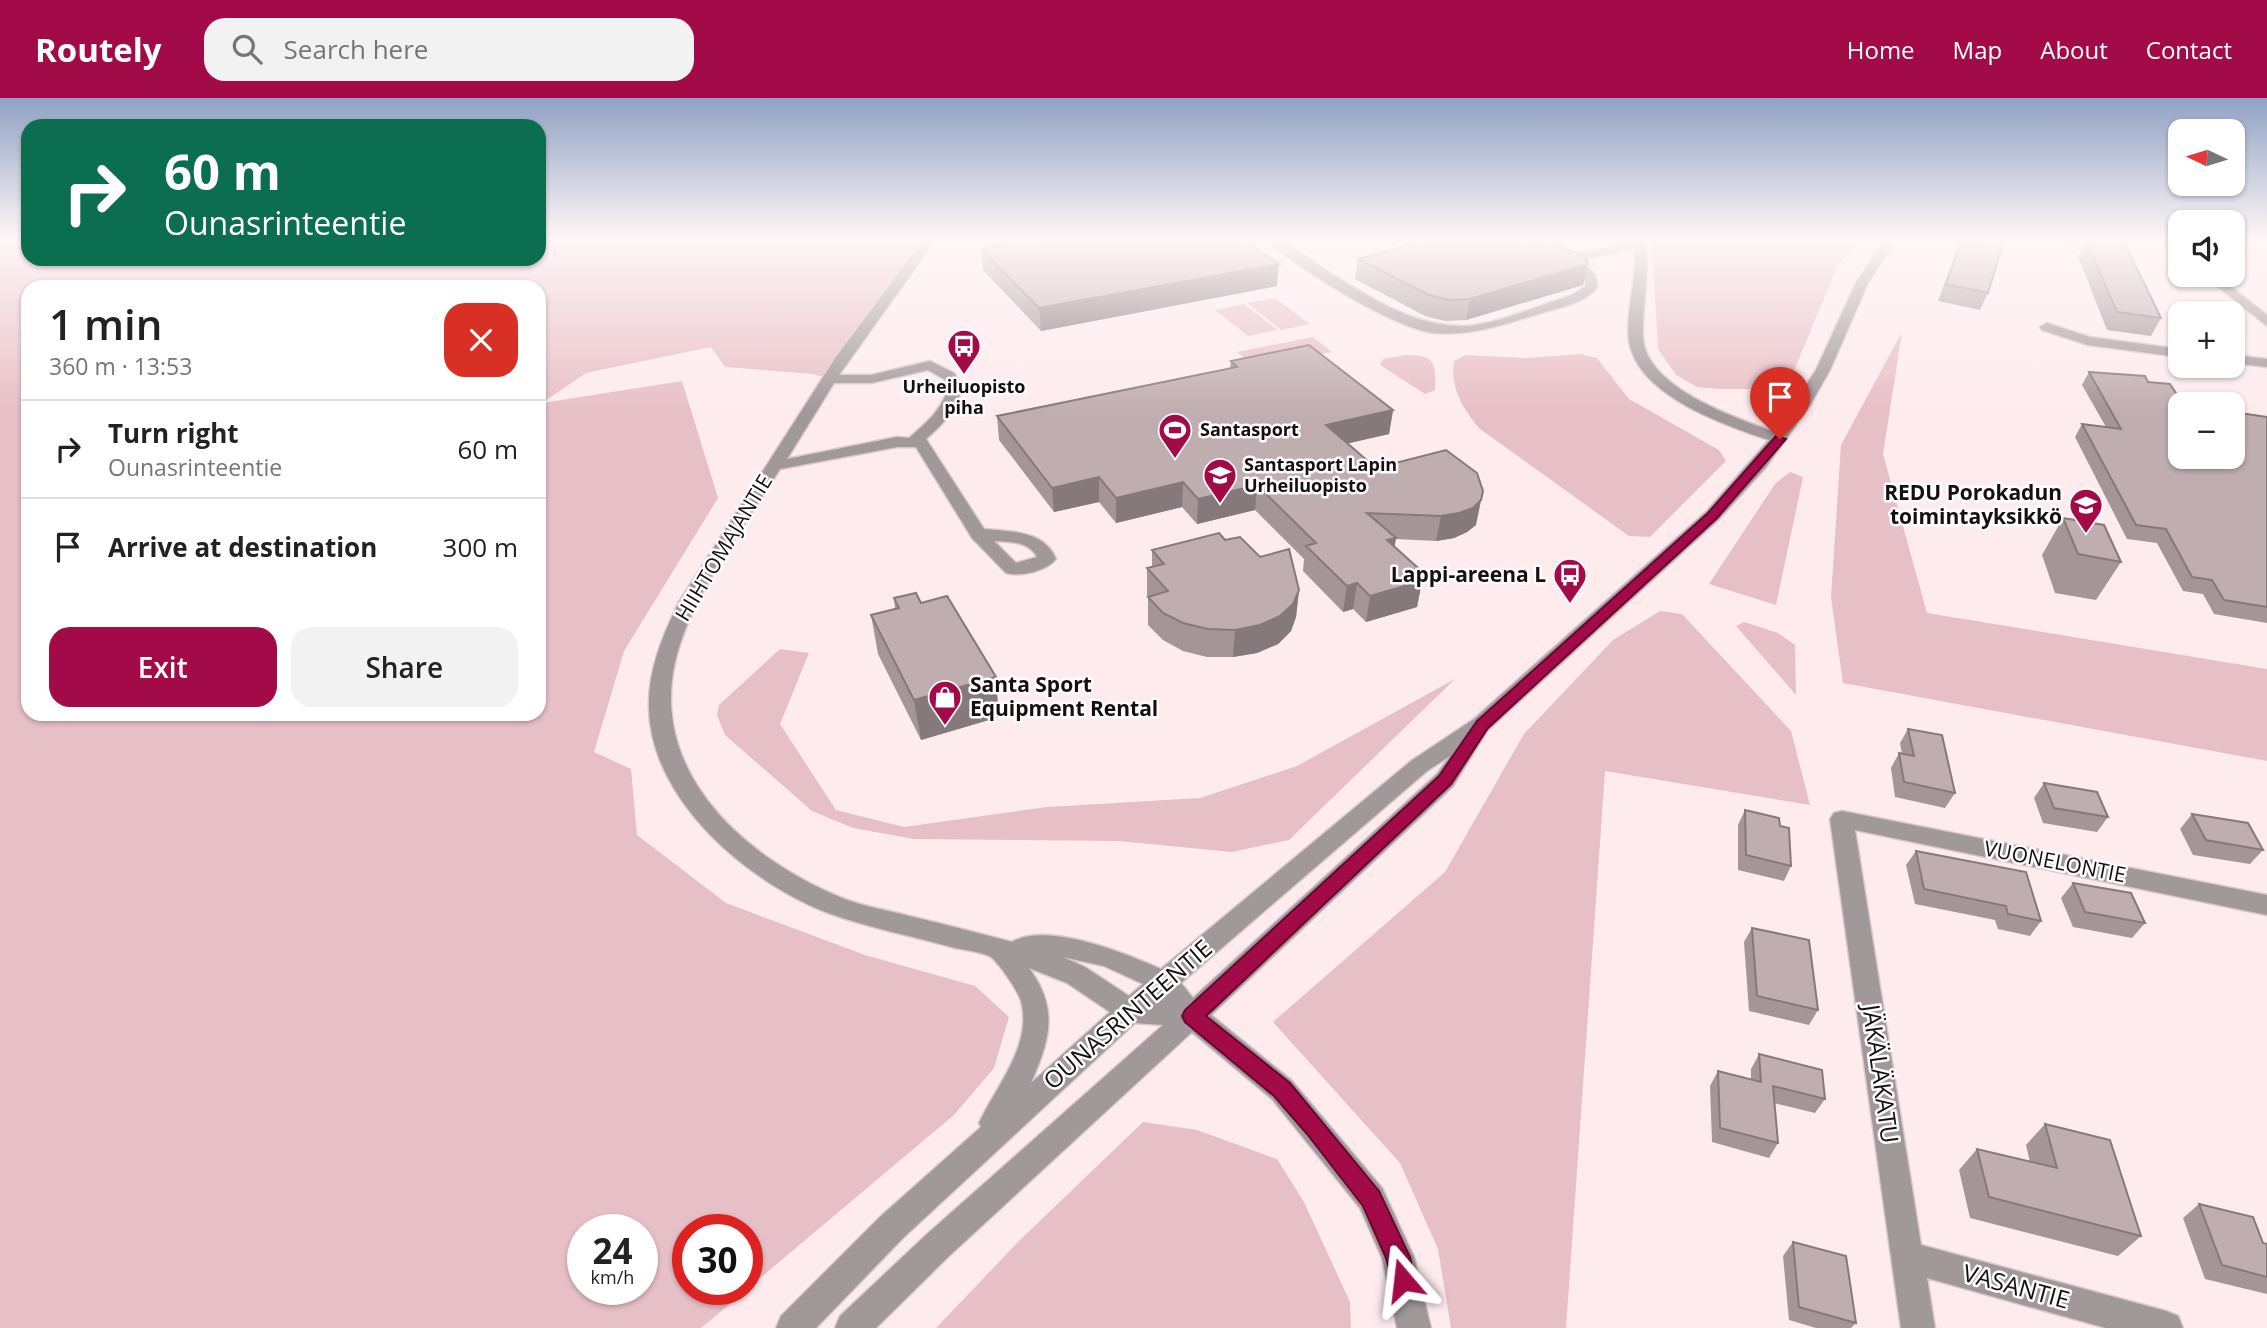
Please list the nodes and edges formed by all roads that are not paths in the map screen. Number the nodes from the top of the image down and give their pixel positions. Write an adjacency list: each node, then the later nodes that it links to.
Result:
1 (886, 296): 12 (street, HIIHTOMAJANTIE)
2 (1364, 296): 3 (street)
3 (1579, 296)
4 (1640, 296): 13 (street)
5 (1856, 296): 13 (street, OUNASRINTEENTIE)
6 (2235, 296): 7 (street)
7 (2267, 322)
8 (2047, 327): 9 (street)
9 (2168, 351)
10 (2245, 360): 11 (street)
11 (2267, 363)
12 (830, 379): 14 (street); 15 (street, HIIHTOMAJANTIE)
13 (1780, 439): 17 (street, OUNASRINTEENTIE)
14 (913, 442): 15 (street); 16 (street)
15 (773, 466): 20 (street, HIIHTOMAJANTIE)
16 (978, 534)
17 (1482, 724): 21 (street, OUNASRINTEENTIE); 23 (street, OUNASRINTEENTIE)
18 (1842, 819): 19 (street, VUONELONTIE); 25 (street, JÄKÄLÄKATU)
19 (2267, 905)
20 (999, 949): 21 (street, HIIHTOMAJANTIE); 22 (street, HIIHTOMAJANTIE); 24 (street)
21 (1166, 983): 22 (street, OUNASRINTEENTIE); 23 (street, HIIHTOMAJANTIE)
22 (1130, 1011): 23 (street, HIIHTOMAJANTIE); 24 (street, OUNASRINTEENTIE)
23 (1192, 1016): 27 (street, OUNASRINTEENTIE); 28 (street)
24 (978, 1147): 26 (street, OUNASRINTEENTIE)
25 (1907, 1257): 29 (street, JÄKÄLÄKATU); 30 (street, VASANTIE)
26 (793, 1328)
27 (852, 1328)
28 (1414, 1328)
29 (1918, 1328)
30 (2166, 1328)

